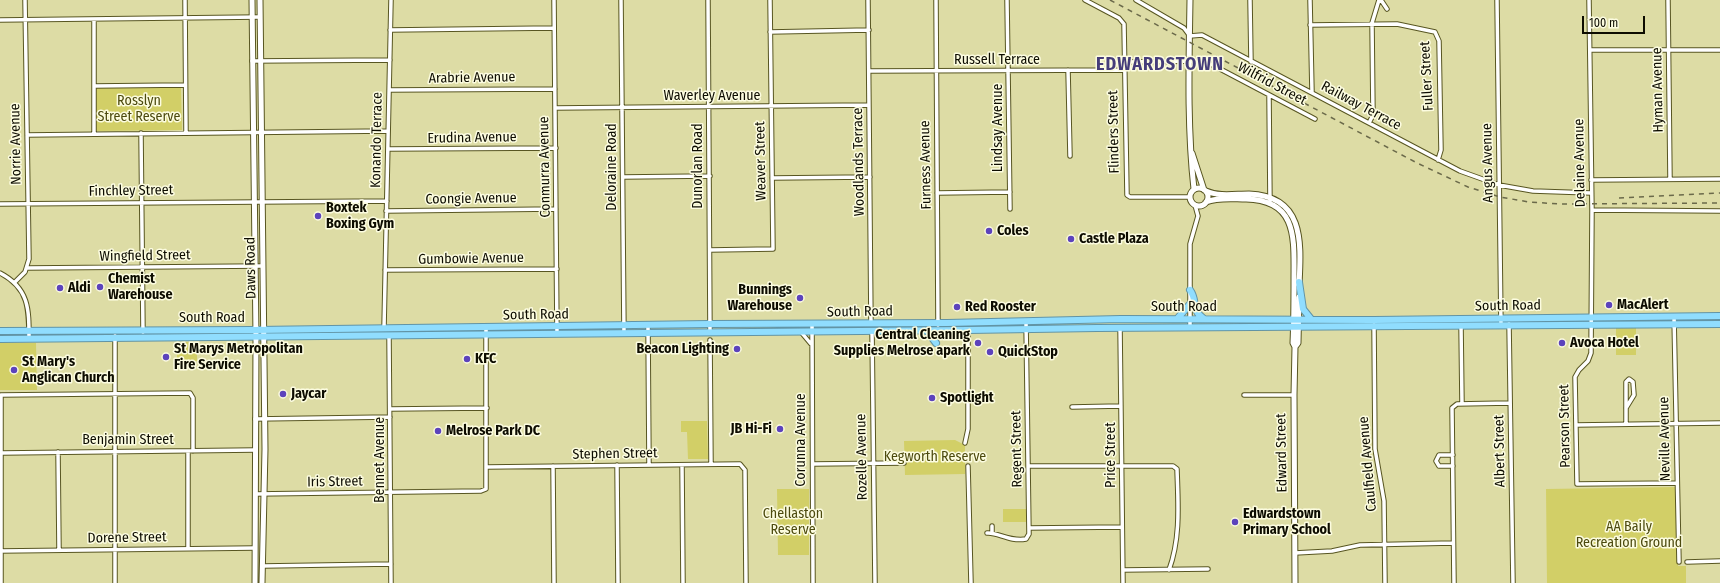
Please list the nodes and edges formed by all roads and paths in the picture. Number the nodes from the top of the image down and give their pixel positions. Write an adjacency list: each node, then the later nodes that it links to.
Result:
1 (26, 0): 26 (street, Norrie Avenue)
2 (185, 0): 25 (street)
3 (252, 0): 23 (main road, Daws Road)
4 (260, 0): 24 (main road, Daws Road)
5 (391, 0): 32 (street, Konando Terrace)
6 (554, 0): 31 (street, Conmurra Avenue)
7 (621, 0): 58 (street, Deloraine Road)
8 (708, 0): 59 (street, Dunorlan Road)
9 (770, 0): 34 (street, Weaver Street)
10 (868, 0): 33 (street, Woodlands Terrace)
11 (936, 0): 49 (street, Furness Avenue)
12 (1008, 0): 45 (street, Lindsay Avenue)
13 (1086, 0): 43 (street, Flinders Street)
14 (1136, 0): 35 (street)
15 (1190, 0): 35 (main road)
16 (1250, 0): 44 (street)
17 (1310, 0): 30 (street)
18 (1380, 0): 22 (street); 29 (street)
19 (1497, 0): 82 (street, Angus Avenue)
20 (1589, 0): 36 (street, Delaine Avenue)
21 (1668, 0): 37 (street, Hyman Avenue)
22 (1387, 9)
23 (252, 17): 24 (street); 25 (street); 40 (main road, Daws Road)
24 (260, 17): 41 (main road, Daws Road)
25 (185, 18): 27 (street); 50 (street)
26 (26, 19): 27 (street); 28 (street); 68 (street, Norrie Avenue)
27 (94, 19): 51 (street)
28 (0, 20)
29 (1372, 23): 30 (street); 62 (street); 74 (street, Fuller Street)
30 (1310, 25): 54 (street)
31 (554, 28): 32 (street); 52 (street, Conmurra Avenue)
32 (390, 30): 39 (street, Konando Terrace)
33 (869, 30): 34 (street); 48 (street, Woodlands Terrace)
34 (770, 32): 57 (street, Weaver Street)
35 (1190, 36): 42 (main road); 44 (street, Railway Terrace)
36 (1590, 50): 37 (street); 81 (street, Delaine Avenue)
37 (1668, 50): 38 (street); 79 (street, Hyman Avenue)
38 (1720, 50)
39 (390, 60): 41 (street); 53 (street, Konando Terrace)
40 (252, 61): 41 (street); 63 (main road, Daws Road)
41 (260, 61): 64 (main road, Daws Road)
42 (1189, 61): 43 (street, Wilfrid Street); 55 (street, Wilfrid Street); 72 (main road)
43 (1125, 62): 47 (street, Flinders Street)
44 (1251, 62): 54 (street, Railway Terrace)
45 (1009, 70): 46 (street, Russell Terrace); 49 (street, Russell Terrace); 85 (street, Lindsay Avenue)
46 (1068, 70): 47 (street, Russell Terrace); 73 (street)
47 (1125, 70): 88 (street, Flinders Street)
48 (869, 71): 49 (street, Russell Terrace); 56 (street, Woodlands Terrace)
49 (936, 71): 86 (street, Furness Avenue)
50 (185, 85): 51 (street); 66 (street)
51 (94, 86): 69 (street)
52 (555, 89): 53 (street, Arabrie Avenue); 60 (street, Conmurra Avenue)
53 (389, 90): 65 (street, Konando Terrace)
54 (1312, 92): 62 (street, Railway Terrace)
55 (1269, 95): 61 (street, Wilfrid Street); 89 (street)
56 (870, 104): 57 (street, Waverley Avenue); 76 (street, Woodlands Terrace)
57 (771, 106): 59 (street, Waverley Avenue); 78 (street, Weaver Street)
58 (622, 107): 59 (street, Waverley Avenue); 60 (street, Waverley Avenue); 77 (street, Deloraine Road)
59 (709, 107): 75 (street, Dunorlan Road)
60 (555, 108): 70 (street, Conmurra Avenue)
61 (1315, 119)
62 (1369, 123): 74 (street, Railway Terrace)
63 (253, 131): 64 (street); 66 (street); 90 (main road, Daws Road)
64 (261, 131): 65 (street); 93 (main road, Daws Road)
65 (388, 131): 71 (street, Konando Terrace)
66 (186, 132): 67 (street)
67 (141, 133): 69 (street); 92 (street)
68 (27, 134): 69 (street); 96 (street, Norrie Avenue)
69 (94, 134)
70 (556, 148): 71 (street, Erudina Avenue); 98 (street, Conmurra Avenue)
71 (388, 150): 91 (street, Konando Terrace)
72 (1191, 150): 83 (main road); 84 (main road)
73 (1070, 156)
74 (1438, 160): 82 (street, Railway Terrace)
75 (710, 176): 77 (street); 103 (street, Dunorlan Road)
76 (870, 176): 78 (street); 141 (street, Woodlands Terrace)
77 (623, 177): 135 (street, Deloraine Road)
78 (772, 178): 103 (street, Weaver Street)
79 (1670, 179): 80 (street); 81 (street)
80 (1720, 179)
81 (1591, 180): 87 (street, Delaine Avenue)
82 (1500, 185): 87 (street, Railway Terrace); 120 (street, Angus Avenue)
83 (1194, 189): 84 (main road); 88 (main road)
84 (1205, 191): 89 (main road); 94 (main road)
85 (1010, 192): 86 (street); 99 (street, Lindsay Avenue)
86 (937, 193): 129 (street, Furness Avenue)
87 (1591, 193): 100 (street, Delaine Avenue)
88 (1190, 197): 97 (main road)
89 (1270, 200): 94 (main road); 112 (main road); 125 (main road)
90 (254, 201): 92 (street, Finchley Street); 93 (street, Finchley Street); 104 (main road, Daws Road)
91 (387, 201): 93 (street, Finchley Street); 101 (street, Konando Terrace)
92 (141, 202): 96 (street, Finchley Street); 106 (street)
93 (262, 202): 105 (main road, Daws Road)
94 (1206, 202): 97 (main road)
95 (0, 204): 96 (street, Finchley Street)
96 (28, 204): 107 (street, Norrie Avenue)
97 (1195, 205): 113 (street)
98 (556, 209): 101 (street, Coongie Avenue); 108 (street, Conmurra Avenue)
99 (1010, 209)
100 (1592, 210): 102 (street); 118 (street, Delaine Avenue)
101 (386, 211): 109 (street, Konando Terrace)
102 (1720, 211)
103 (710, 250): 130 (street, Dunorlan Road)
104 (255, 266): 105 (street, Wingfield Street); 106 (street, Wingfield Street); 161 (main road, Daws Road)
105 (262, 266): 115 (main road, Daws Road)
106 (142, 267): 107 (street, Wingfield Street); 149 (street)
107 (27, 268): 111 (street)
108 (556, 269): 109 (street, Gumbowie Avenue); 134 (street, Conmurra Avenue)
109 (385, 270): 144 (street, Konando Terrace)
110 (0, 273): 111 (street)
111 (15, 282): 155 (street)
112 (1299, 282): 125 (main road); 126 (highway)
113 (1190, 290): 114 (street); 124 (highway)
114 (1190, 304): 122 (highway); 123 (street)
115 (263, 313): 150 (main road); 162 (main road, Daws Road)
116 (1674, 316): 117 (highway, South Road); 118 (highway, South Road); 131 (street, Neville Avenue)
117 (1720, 316)
118 (1592, 317): 121 (highway, South Road); 133 (street, Delaine Avenue)
119 (1461, 318): 120 (highway, South Road); 127 (highway, South Road); 137 (street)
120 (1501, 318): 121 (highway, South Road); 138 (street, Angus Avenue)
121 (1509, 318): 139 (street, Albert Street)
122 (1177, 319): 123 (highway, South Road); 128 (highway, South Road)
123 (1190, 319): 124 (highway, South Road); 146 (street)
124 (1204, 319): 125 (highway, South Road)
125 (1296, 320): 126 (highway, South Road); 147 (main road, Edward Street)
126 (1311, 320): 127 (highway, South Road)
127 (1374, 320): 143 (street, Caulfield Avenue)
128 (1026, 322): 129 (highway, South Road); 153 (street, Regent Street)
129 (938, 323): 141 (highway, South Road); 151 (street, Furness Avenue)
130 (710, 324): 136 (highway, South Road); 145 (highway, South Road); 160 (street, Dunorlan Road)
131 (1675, 324): 132 (highway, South Road); 133 (highway, South Road); 189 (street, Neville Avenue)
132 (1720, 324)
133 (1591, 325): 139 (highway, South Road); 191 (street, Pearson Street)
134 (557, 326): 135 (highway, South Road); 140 (highway, South Road); 163 (street, Conmurra Avenue)
135 (624, 326): 136 (highway, South Road); 158 (street, Deloraine Road)
136 (648, 326): 159 (street)
137 (1461, 326): 138 (highway, South Road); 143 (highway, South Road); 179 (street)
138 (1501, 326): 139 (highway, South Road)
139 (1509, 326): 178 (street, Albert Street)
140 (486, 327): 144 (highway, South Road); 164 (street)
141 (872, 327): 145 (highway, South Road); 157 (highway, South Road); 200 (street, Rozelle Avenue)
142 (1120, 327): 146 (highway, South Road); 153 (highway, South Road); 180 (street, Price Street)
143 (1374, 327): 147 (highway, South Road); 223 (street, Caulfield Avenue)
144 (384, 328): 150 (highway, South Road)
145 (812, 328): 156 (highway, South Road); 173 (street, Corunna Avenue)
146 (1190, 328): 147 (highway, South Road)
147 (1296, 328): 176 (main road, Edward Street)
148 (115, 330): 149 (highway, South Road); 155 (highway, South Road); 170 (street)
149 (142, 330): 161 (highway, South Road); 166 (street)
150 (273, 330): 162 (highway, South Road)
151 (938, 330): 152 (highway, South Road); 157 (highway, South Road)
152 (968, 330): 153 (highway, South Road); 192 (street)
153 (1027, 330): 209 (street, Regent Street)
154 (0, 331): 155 (highway, South Road)
155 (29, 331): 169 (street)
156 (800, 331): 160 (highway, South Road); 173 (street)
157 (927, 331): 172 (highway)
158 (624, 333): 159 (highway, South Road); 163 (highway, South Road)
159 (648, 333): 160 (highway, South Road); 205 (street)
160 (710, 333)
161 (255, 334): 162 (highway, South Road); 167 (highway, South Road); 174 (main road, Daws Road)
162 (264, 334): 165 (highway, South Road); 187 (main road, Daws Road)
163 (557, 334): 164 (highway, South Road)
164 (486, 335): 165 (highway, South Road); 182 (street)
165 (389, 336): 184 (street, Bennet Avenue)
166 (142, 337): 167 (highway, South Road); 170 (highway, South Road)
167 (247, 337): 174 (main road)
168 (0, 338): 169 (highway, South Road)
169 (29, 338): 170 (highway, South Road)
170 (115, 338): 175 (street)
171 (710, 340): 202 (street)
172 (936, 343)
173 (812, 345): 203 (street, Corunna Avenue)
174 (256, 352): 186 (main road, Daws Road)
175 (116, 393): 194 (street); 196 (street); 198 (street)
176 (1294, 394): 177 (street); 230 (main road, Edward Street)
177 (1244, 395)
178 (1510, 403): 179 (street); 255 (street, Albert Street)
179 (1462, 404): 199 (street)
180 (1121, 406): 181 (street); 210 (street, Price Street)
181 (1072, 407)
182 (487, 408): 184 (street); 212 (street)
183 (1626, 408): 183 (street); 190 (street)
184 (390, 409): 185 (street, Bennet Avenue)
185 (390, 417): 187 (street); 215 (street, Bennet Avenue)
186 (255, 419): 187 (street); 193 (main road, Daws Road)
187 (264, 419): 217 (main road, Daws Road)
188 (1720, 422): 189 (street)
189 (1676, 423): 190 (street); 213 (street, Neville Avenue)
190 (1626, 424): 191 (street)
191 (1576, 425): 213 (street, Pearson Street)
192 (965, 443)
193 (255, 450): 196 (street, Benjamin Street); 216 (main road, Daws Road)
194 (115, 451): 195 (street, Benjamin Street); 197 (street, Benjamin Street); 228 (street)
195 (188, 451): 196 (street, Benjamin Street); 226 (street)
196 (193, 451)
197 (58, 452): 198 (street, Benjamin Street); 227 (street)
198 (2, 453): 214 (street)
199 (1453, 455): 211 (street); 211 (street)
200 (873, 463): 201 (street); 203 (street); 249 (street, Rozelle Avenue)
201 (904, 463)
202 (711, 464): 206 (street, Stephen Street); 247 (street, Stephen Street)
203 (813, 464): 248 (street, Corunna Avenue)
204 (617, 465): 205 (street, Stephen Street); 207 (street, Stephen Street); 245 (street)
205 (649, 465): 206 (street, Stephen Street)
206 (682, 465): 246 (street)
207 (553, 466): 212 (street, Stephen Street); 244 (street)
208 (968, 466): 250 (street)
209 (1028, 466): 210 (street); 220 (street, Regent Street)
210 (1122, 466): 219 (street, Price Street); 238 (street)
211 (1453, 466): 224 (street)
212 (487, 467): 215 (street, Iris Street)
213 (1677, 483): 232 (street, Neville Avenue)
214 (1, 487): 229 (street)
215 (391, 492): 217 (street, Iris Street); 234 (street, Bennet Avenue)
216 (255, 494): 217 (street, Iris Street); 225 (main road, Daws Road)
217 (264, 494): 235 (main road, Daws Road)
218 (992, 526): 222 (street)
219 (1122, 527): 220 (street); 237 (street, Price Street)
220 (1029, 528): 222 (street)
221 (987, 533): 222 (street)
222 (992, 533)
223 (1385, 543): 224 (street); 230 (street); 253 (street, Caulfield Avenue)
224 (1453, 543): 254 (street)
225 (255, 548): 226 (street, Dorene Street); 241 (main road, Daws Road)
226 (188, 549): 228 (street, Dorene Street)
227 (59, 550): 228 (street, Dorene Street); 229 (street, Dorene Street)
228 (115, 550): 240 (street)
229 (1, 551): 239 (street)
230 (1295, 553): 252 (main road, Edward Street)
231 (1720, 561): 233 (street)
232 (1679, 562)
233 (1687, 562)
234 (391, 564): 235 (street); 243 (street, Bennet Avenue)
235 (263, 566): 242 (main road, Daws Road)
236 (1208, 569): 238 (street)
237 (1123, 570): 238 (street); 251 (street, Price Street)
238 (1169, 570)
239 (1, 583)
240 (115, 583)
241 (255, 583)
242 (262, 583)
243 (391, 583)
244 (554, 583)
245 (618, 583)
246 (682, 583)
247 (746, 583)
248 (813, 583)
249 (875, 583)
250 (971, 583)
251 (1123, 583)
252 (1295, 583)
253 (1385, 583)
254 (1454, 583)
255 (1513, 583)

